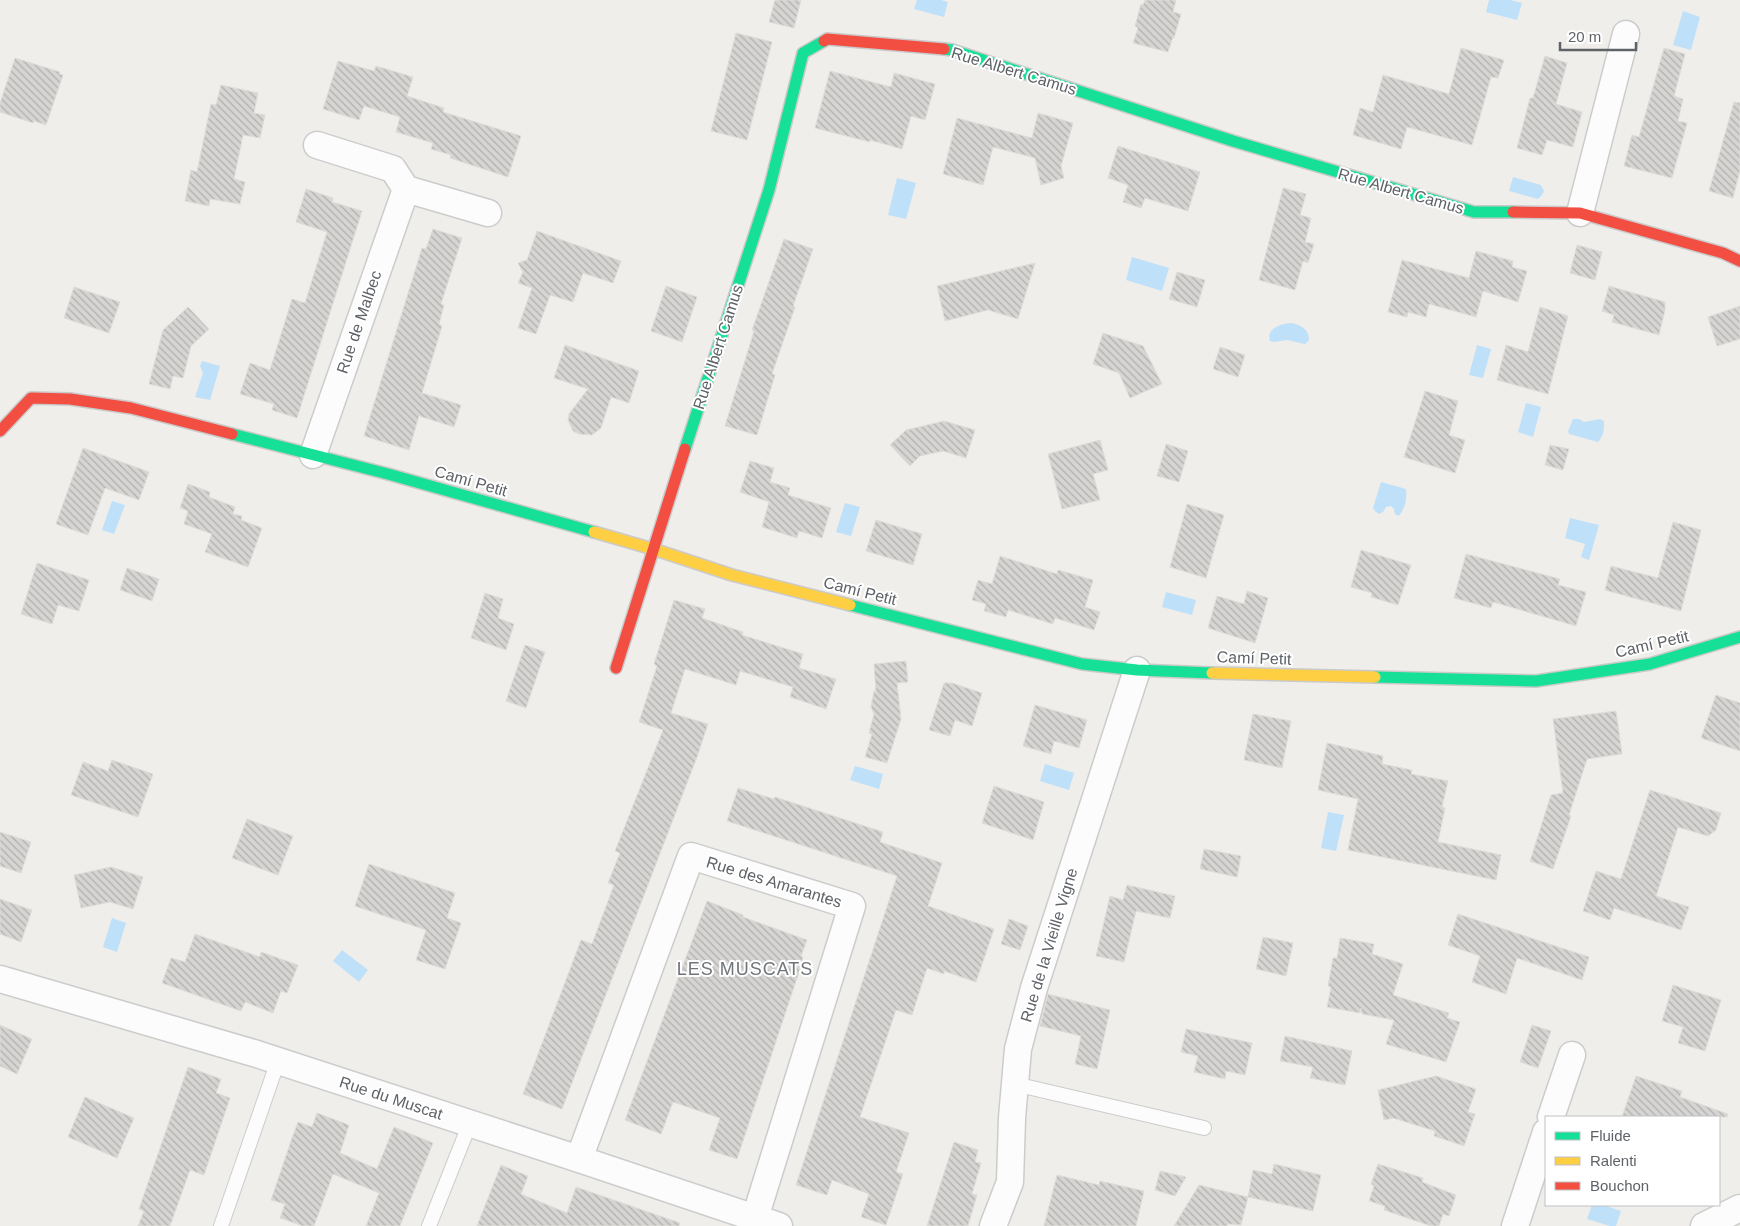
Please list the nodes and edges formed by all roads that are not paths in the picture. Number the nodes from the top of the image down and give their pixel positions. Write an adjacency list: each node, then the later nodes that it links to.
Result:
1 (1626, 34): 5 (street)
2 (318, 145): 3 (street)
3 (406, 189): 4 (street); 8 (street, Rue de Malbec)
4 (488, 213)
5 (1580, 213): 6 (street, Rue Albert Camus); 9 (street, Rue Albert Camus)
6 (1740, 261)
7 (0, 431): 8 (street, Camí Petit)
8 (313, 455): 9 (street, Camí Petit)
9 (653, 549): 11 (street, Rue Albert Camus); 12 (street, Camí Petit)
10 (1740, 637): 12 (street, Camí Petit)
11 (616, 668)
12 (1137, 670): 16 (street, Rue de la Vieille Vigne)
13 (0, 979): 15 (street, Rue du Muscat)
14 (1572, 1055): 17 (street)
15 (278, 1061): 18 (street, Rue du Muscat); 24 (lane)
16 (1015, 1084): 19 (lane); 26 (street, Rue de la Vieille Vigne)
17 (1551, 1116)
18 (470, 1123): 21 (street, Rue du Muscat); 25 (lane)
19 (1204, 1128)
20 (1545, 1135): 27 (street)
21 (579, 1159): 23 (street, Rue du Muscat); 23 (street, Rue des Amarantes)
22 (1740, 1208): 28 (street)
23 (767, 1222)
24 (221, 1226)
25 (429, 1226)
26 (993, 1226)
27 (1515, 1226)
28 (1704, 1226)

